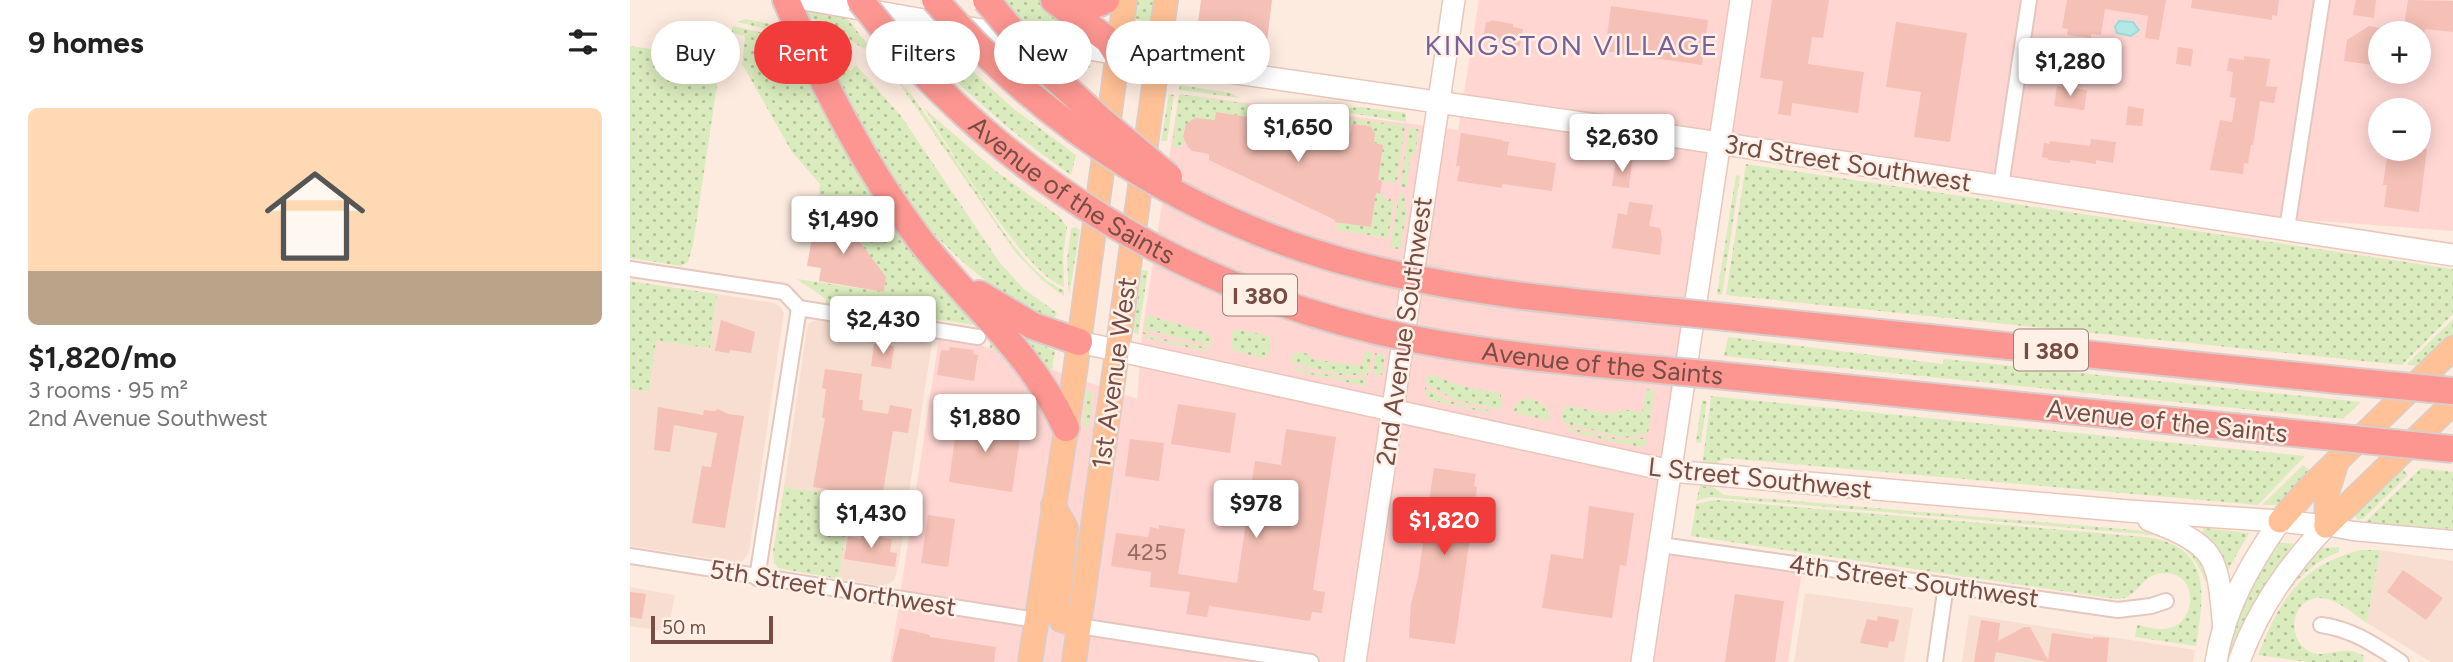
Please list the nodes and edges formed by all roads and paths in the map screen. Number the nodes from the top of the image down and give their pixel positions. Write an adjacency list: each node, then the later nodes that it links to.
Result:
1 (786, 0): 28 (highway)
2 (808, 0): 17 (main road, 3rd Street Southwest)
3 (860, 0): 38 (highway, Avenue of the Saints / I 380, bridge)
4 (935, 0): 24 (highway, Avenue of the Saints / I 380, bridge)
5 (986, 0): 24 (highway, bridge)
6 (1106, 0): 13 (highway)
7 (1125, 0): 14 (main road, 1st Avenue West)
8 (1166, 0): 15 (main road, 1st Avenue West)
9 (1454, 0): 21 (main road, 2nd Avenue Southwest)
10 (1741, 0): 22 (main road)
11 (2029, 0): 23 (street)
12 (2322, 0): 25 (street)
13 (1054, 1): 16 (highway)
14 (1122, 21)
15 (1163, 21)
16 (1106, 39)
17 (1106, 52)
18 (1270, 78): 21 (main road, 3rd Street Southwest)
19 (1113, 84): 31 (main road, 1st Avenue West)
20 (1155, 84): 33 (main road, 1st Avenue West)
21 (1438, 103): 22 (main road, 3rd Street Southwest); 36 (main road, 2nd Avenue Southwest)
22 (1721, 143): 23 (main road, 3rd Street Southwest); 40 (main road)
23 (2001, 186): 25 (main road, 3rd Street Southwest)
24 (1202, 206): 34 (highway, Avenue of the Saints / I 380, bridge)
25 (2287, 229): 26 (main road, 3rd Street Southwest)
26 (2453, 255)
27 (630, 269): 29 (street)
28 (951, 276): 31 (highway); 37 (highway)
29 (799, 308): 30 (street); 48 (street)
30 (978, 337)
31 (1079, 342): 33 (main road, L Street Southwest); 37 (main road, 1st Avenue West)
32 (2453, 348): 39 (main road)
33 (1117, 351): 36 (main road, L Street Southwest); 53 (main road, 1st Avenue West)
34 (2453, 391)
35 (2453, 402): 44 (main road)
36 (1392, 410): 40 (main road, L Street Southwest); 58 (main road, 2nd Avenue Southwest)
37 (1066, 428): 41 (main road, 1st Avenue West)
38 (2453, 449)
39 (2337, 461): 43 (main road); 44 (main road)
40 (1671, 471): 42 (main road, L Street Southwest); 46 (main road)
41 (1053, 505): 51 (main road, 1st Avenue West); 53 (main road)
42 (2128, 511): 43 (main road, L Street Southwest); 54 (main road)
43 (2280, 520): 44 (main road, L Street Southwest); 54 (main road)
44 (2326, 526): 45 (street, L Street Southwest); 62 (main road)
45 (2453, 540)
46 (1661, 544): 49 (street, 4th Street Southwest); 59 (main road)
47 (630, 556): 48 (street, 5th Street Northwest)
48 (757, 578): 51 (street, 5th Street Northwest)
49 (1947, 585): 50 (street, 4th Street Southwest); 60 (street)
50 (2166, 601)
51 (1036, 620): 55 (main road, 1st Avenue West)
52 (2321, 625): 63 (street)
53 (1079, 626): 56 (main road, 1st Avenue West); 57 (street)
54 (2224, 629): 61 (main road)
55 (1030, 662)
56 (1074, 662)
57 (1311, 662)
58 (1354, 662)
59 (1642, 662)
60 (1935, 662)
61 (2216, 662)
62 (2239, 662)
63 (2401, 662)

